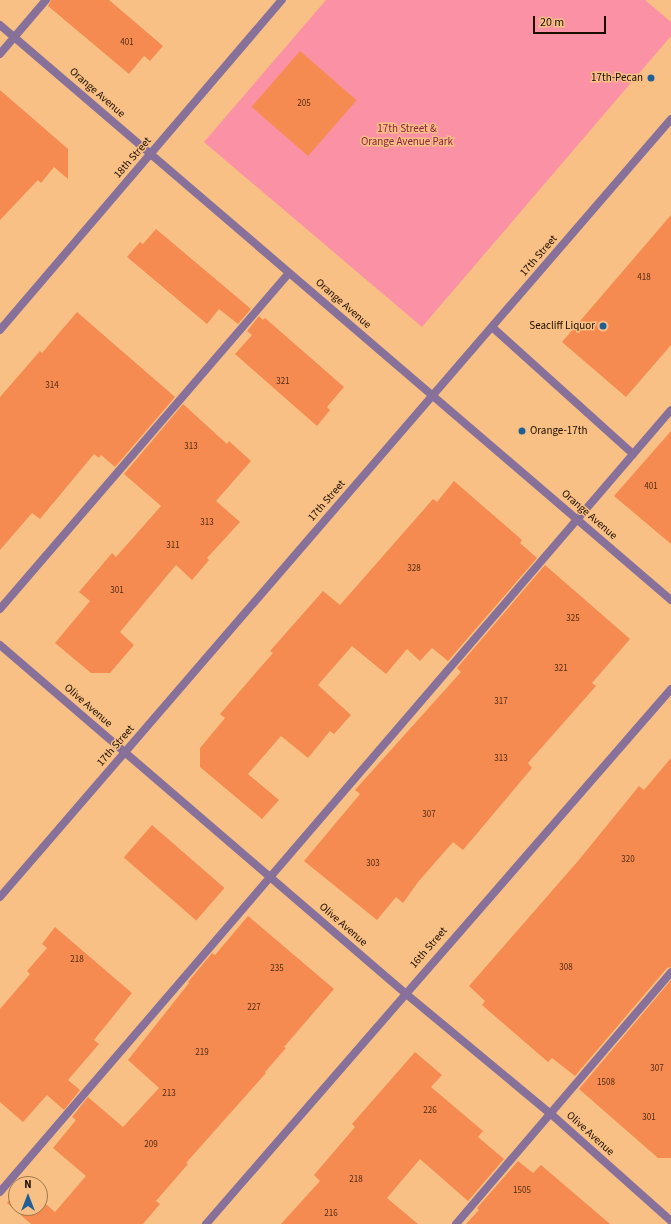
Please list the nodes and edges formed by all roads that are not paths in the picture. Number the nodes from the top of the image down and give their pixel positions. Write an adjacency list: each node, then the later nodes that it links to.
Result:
1 (46, 0): 4 (street)
2 (282, 0): 7 (street, 18th Street)
3 (0, 25): 4 (street, Orange Avenue)
4 (14, 37): 5 (street); 7 (street, Orange Avenue)
5 (0, 54)
6 (671, 119): 9 (street, 17th Street)
7 (151, 154): 8 (street, Orange Avenue); 10 (street, 18th Street)
8 (289, 273): 11 (street, Orange Avenue); 16 (street)
9 (492, 327): 11 (street, 17th Street); 13 (street)
10 (0, 330)
11 (433, 395): 14 (street, Orange Avenue); 19 (street, 17th Street)
12 (671, 410): 13 (street)
13 (633, 454): 14 (street)
14 (577, 519): 15 (street, Orange Avenue); 20 (street)
15 (671, 600)
16 (0, 609)
17 (0, 645): 19 (street, Olive Avenue)
18 (671, 689): 23 (street, 16th Street)
19 (125, 752): 20 (street, Olive Avenue); 21 (street, 17th Street)
20 (270, 876): 23 (street, Olive Avenue); 25 (street)
21 (0, 897)
22 (671, 972): 24 (street)
23 (405, 993): 24 (street, Olive Avenue); 27 (street, 16th Street)
24 (550, 1114): 26 (street, Olive Avenue); 28 (street)
25 (0, 1192)
26 (671, 1221)
27 (206, 1224)
28 (456, 1224)

